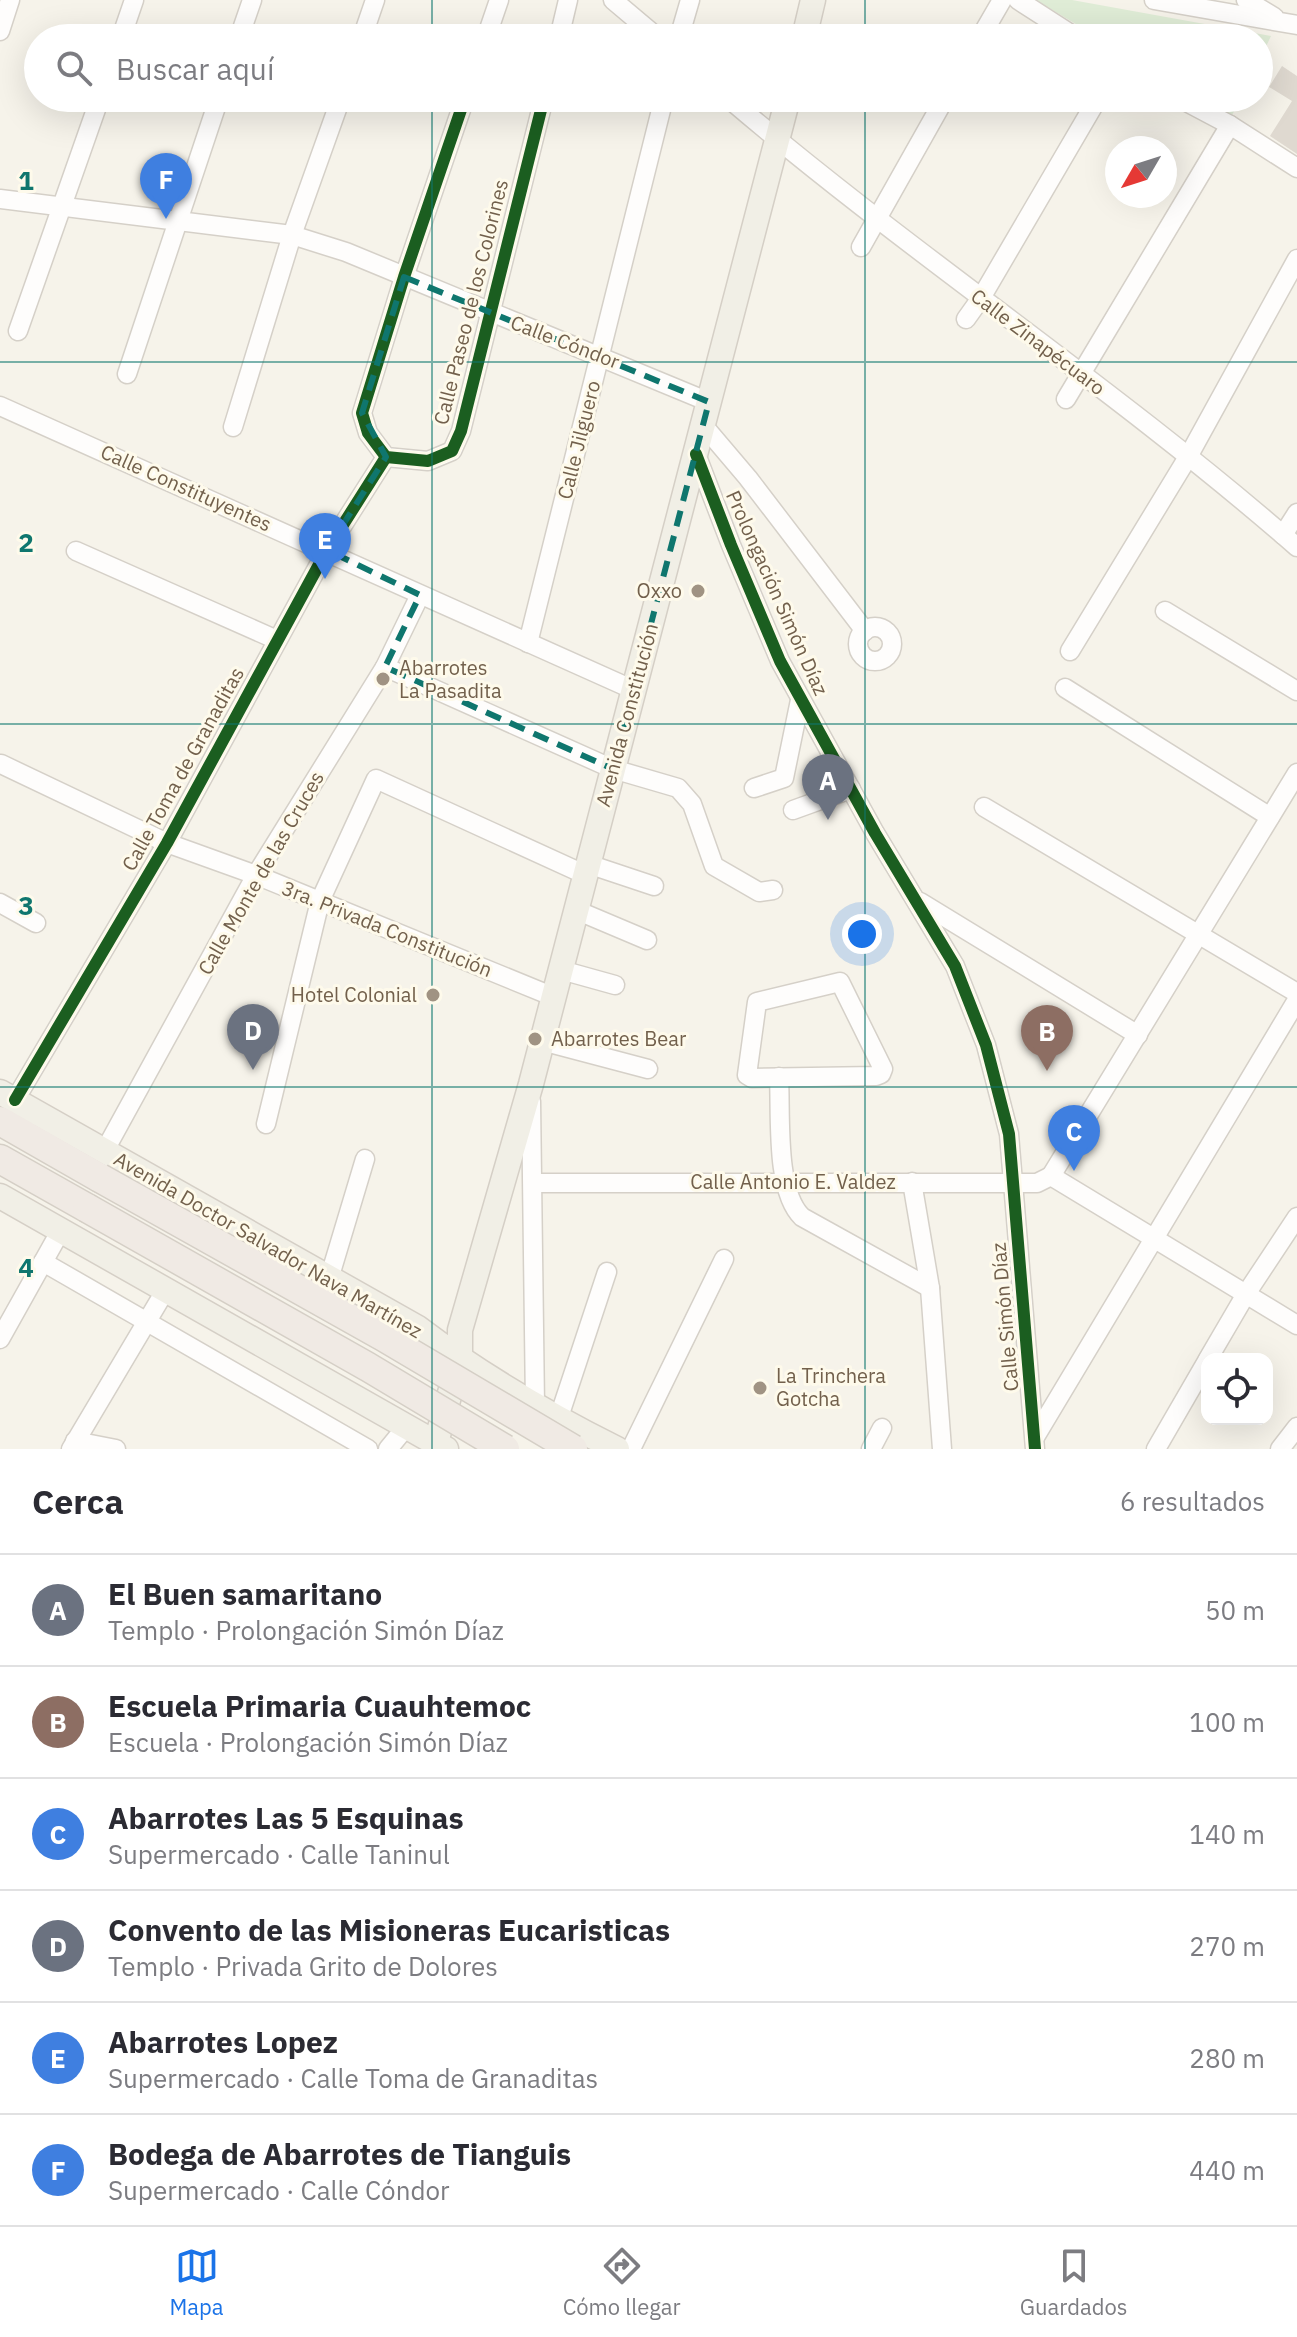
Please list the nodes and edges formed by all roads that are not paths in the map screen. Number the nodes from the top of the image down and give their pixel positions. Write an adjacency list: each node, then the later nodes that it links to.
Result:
1 (10, 0): 25 (street)
2 (134, 0): 14 (street)
3 (252, 0): 15 (street)
4 (499, 0): 17 (street)
5 (568, 0): 18 (street)
6 (613, 0): 19 (street)
7 (690, 0): 20 (street)
8 (813, 0): 21 (main road)
9 (1002, 0): 22 (street)
10 (1018, 0): 23 (street)
11 (1154, 0): 24 (street)
12 (1246, 0): 24 (street)
13 (371, 1): 16 (street)
14 (126, 24)
15 (244, 24)
16 (365, 24)
17 (491, 24)
18 (562, 24)
19 (641, 24)
20 (683, 24)
21 (807, 24)
22 (988, 24)
23 (1055, 24)
24 (1290, 24)
25 (0, 31)
26 (95, 112): 41 (street)
27 (214, 112): 43 (street)
28 (336, 112): 44 (street)
29 (460, 112): 47 (street)
30 (540, 112): 49 (street, Calle Paseo de los Colorines)
31 (661, 112): 52 (street, Calle Jilguero)
32 (745, 112): 38 (street, Calle Zinapécuaro)
33 (785, 112): 38 (main road, Avenida Constitución)
34 (937, 112): 42 (street)
35 (1090, 112): 48 (street)
36 (1205, 112): 37 (street)
37 (1230, 125): 39 (street); 54 (street)
38 (778, 140): 42 (street, Calle Zinapécuaro); 57 (main road, Avenida Constitución)
39 (1297, 168)
40 (0, 199): 41 (street, Calle Cóndor)
41 (62, 208): 43 (street, Calle Cóndor); 51 (street)
42 (875, 218): 45 (street); 48 (street, Calle Zinapécuaro)
43 (177, 220): 44 (street, Calle Cóndor); 53 (street)
44 (292, 235): 47 (street, Calle Cóndor); 58 (street)
45 (861, 247)
46 (1297, 259): 61 (street)
47 (404, 277): 49 (street, Calle Cóndor); 60 (street)
48 (981, 298): 50 (street); 54 (street, Calle Zinapécuaro)
49 (490, 312): 52 (street, Calle Cóndor); 60 (street, Calle Paseo de los Colorines)
50 (966, 319)
51 (18, 331)
52 (600, 355): 57 (street, Calle Cóndor); 70 (street, Calle Jilguero)
53 (127, 374)
54 (1083, 376): 55 (street); 61 (street, Calle Zinapécuaro)
55 (1066, 399)
56 (0, 406): 64 (street, Calle Constituyentes)
57 (706, 413): 59 (main road, Avenida Constitución); 68 (street)
58 (233, 427)
59 (696, 454): 74 (main road, Avenida Constitución); 76 (street, Prolongación Simón Díaz)
60 (386, 457): 64 (street, Calle Toma de Granaditas)
61 (1188, 457): 63 (street, Calle Zinapécuaro); 71 (street)
62 (1297, 513): 63 (street)
63 (1290, 541)
64 (327, 550): 66 (street, Calle Constituyentes); 69 (street, Calle Toma de Granaditas)
65 (76, 551): 69 (street)
66 (420, 595): 70 (street, Calle Constituyentes); 72 (street, Calle Monte de las Cruces)
67 (1165, 611): 75 (street)
68 (865, 631)
69 (277, 640): 85 (street, Calle Toma de Granaditas)
70 (528, 643): 74 (street, Calle Constituyentes)
71 (1070, 651)
72 (385, 667): 78 (street); 87 (street, Calle Monte de las Cruces)
73 (1065, 688): 84 (street)
74 (634, 690): 78 (main road, Avenida Constitución)
75 (1297, 691)
76 (800, 700): 80 (street); 81 (street, Prolongación Simón Díaz)
77 (1, 764): 85 (street, 3ra. Privada Constitución)
78 (613, 769): 86 (main road, Avenida Constitución); 89 (street)
79 (1297, 773): 84 (street)
80 (754, 788)
81 (851, 789): 83 (street); 91 (street, Prolongación Simón Díaz)
82 (984, 807): 95 (street)
83 (793, 810)
84 (1270, 817): 95 (street)
85 (167, 843): 87 (street, 3ra. Privada Constitución); 107 (street, Calle Toma de Granaditas)
86 (587, 869): 88 (street); 90 (street); 93 (main road, Avenida Constitución)
87 (256, 875): 90 (street, 3ra. Privada Constitución); 111 (street, Calle Monte de las Cruces)
88 (654, 886)
89 (773, 890)
90 (320, 901): 100 (street, 3ra. Privada Constitución); 108 (street)
91 (917, 901): 102 (street); 114 (street, Prolongación Simón Díaz)
92 (0, 903): 94 (street)
93 (576, 910): 96 (street); 97 (main road, Avenida Constitución)
94 (36, 923)
95 (1199, 935): 99 (street); 102 (street)
96 (647, 940)
97 (561, 970): 98 (street); 100 (main road, Avenida Constitución)
98 (615, 985)
99 (1297, 993)
100 (554, 997): 103 (main road, Avenida Constitución)
101 (1297, 1000): 120 (street)
102 (1138, 1035): 112 (street)
103 (542, 1041): 104 (street); 106 (main road, Avenida Constitución)
104 (648, 1069)
105 (779, 1077): 105 (street); 116 (street)
106 (531, 1084): 115 (street); 132 (main road, Avenida Constitución)
107 (5, 1104): 111 (highway, Avenida Doctor Salvador Nava Martínez)
108 (266, 1124)
109 (0, 1159): 146 (highway, bridge)
110 (365, 1159): 124 (street)
111 (102, 1165): 124 (main road, Avenida Doctor Salvador Nava Martínez); 147 (highway, Avenida Doctor Salvador Nava Martínez, bridge)
112 (1051, 1176): 114 (street, Calle Antonio E. Valdez); 120 (street)
113 (912, 1182): 114 (street, Calle Antonio E. Valdez); 116 (street, Calle Antonio E. Valdez); 125 (street)
114 (1014, 1182): 141 (street, Calle Simón Díaz)
115 (533, 1183): 116 (street, Calle Antonio E. Valdez); 135 (street)
116 (784, 1183): 125 (street)
117 (0, 1196): 119 (main road)
118 (1297, 1217): 127 (street)
119 (61, 1230): 122 (street); 126 (main road)
120 (1154, 1239): 127 (street); 141 (street)
121 (724, 1259): 149 (street)
122 (43, 1262): 128 (street); 131 (street)
123 (607, 1272): 137 (street)
124 (329, 1279): 130 (main road, Avenida Doctor Salvador Nava Martínez)
125 (930, 1288): 151 (street)
126 (165, 1291): 128 (street); 136 (main road)
127 (1246, 1294): 129 (street); 133 (street)
128 (147, 1324): 142 (street); 144 (street)
129 (1297, 1325)
130 (418, 1328): 132 (main road, Avenida Doctor Salvador Nava Martínez); 136 (main road)
131 (0, 1339)
132 (455, 1346): 135 (main road, Avenida Doctor Salvador Nava Martínez); 140 (main road, Avenida Constitución)
133 (1212, 1353)
134 (1201, 1372): 152 (street)
135 (528, 1402): 137 (main road, Avenida Doctor Salvador Nava Martínez); 140 (main road)
136 (383, 1414): 140 (main road)
137 (558, 1420): 148 (main road, Avenida Doctor Salvador Nava Martínez)
138 (1297, 1427): 153 (street)
139 (882, 1428): 150 (street)
140 (430, 1443): 145 (street)
141 (1035, 1443)
142 (73, 1445): 143 (street)
143 (116, 1449)
144 (368, 1449)
145 (388, 1449)
146 (505, 1449)
147 (573, 1449)
148 (617, 1449)
149 (631, 1449)
150 (871, 1449)
151 (942, 1449)
152 (1156, 1449)
153 (1280, 1449)

